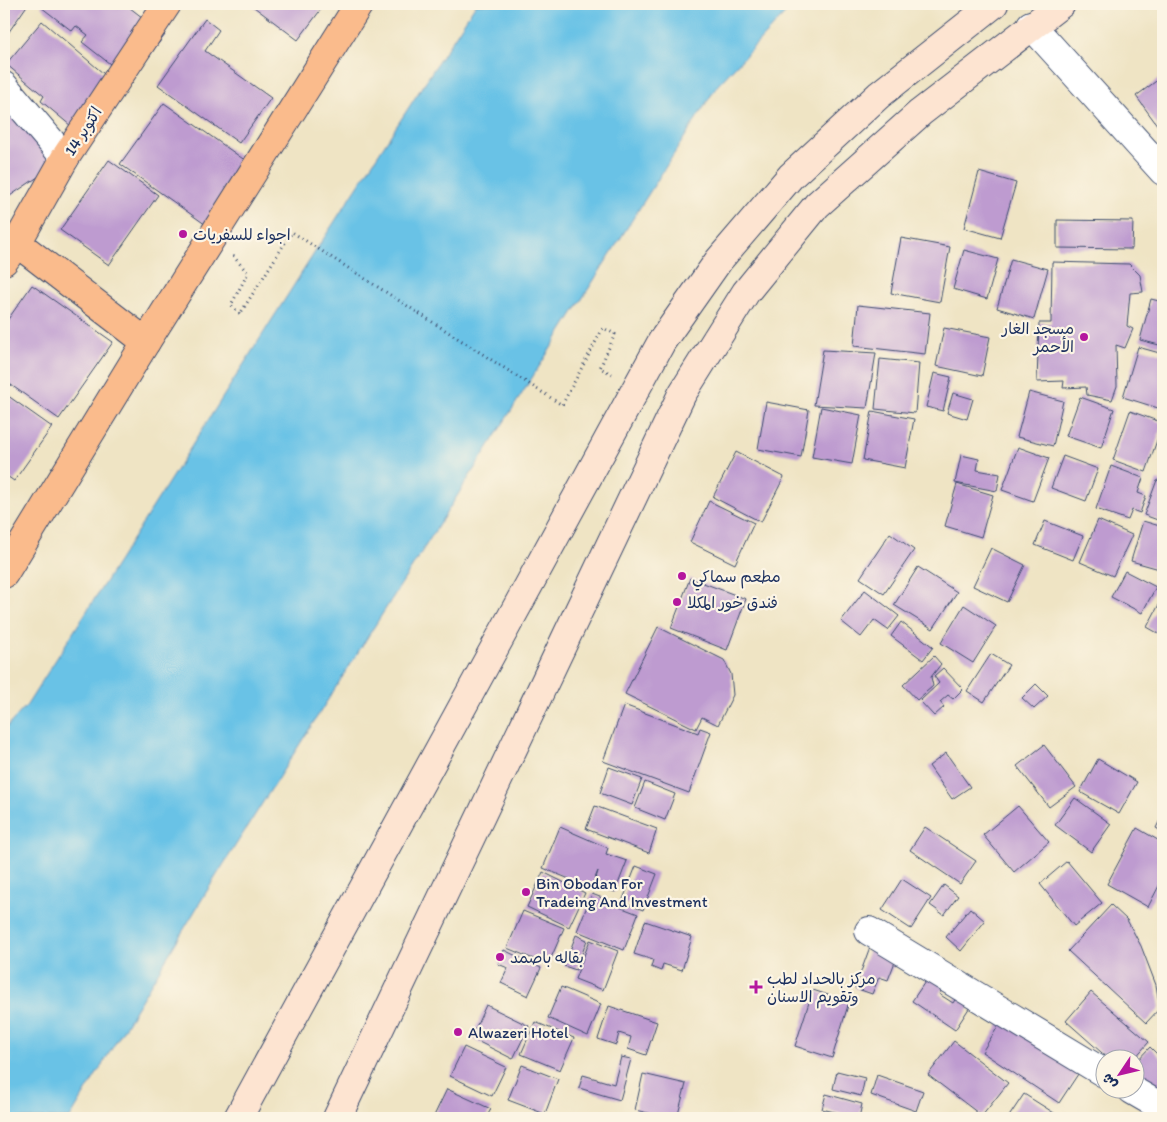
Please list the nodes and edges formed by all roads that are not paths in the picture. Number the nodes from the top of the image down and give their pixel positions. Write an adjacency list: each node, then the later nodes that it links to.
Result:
1 (167, 4): 7 (highway, 14 اكتوبر)
2 (359, 4): 10 (highway)
3 (994, 4): 16 (main road)
4 (1061, 4): 5 (main road)
5 (1031, 25): 8 (street); 17 (main road)
6 (4, 86): 7 (street)
7 (65, 158): 9 (highway, 14 اكتوبر)
8 (1163, 171)
9 (10, 252): 10 (highway)
10 (146, 342): 11 (highway)
11 (4, 574)
12 (869, 931): 13 (street)
13 (1094, 1067)
14 (1144, 1097): 15 (street)
15 (1163, 1108)
16 (238, 1118)
17 (337, 1118)

